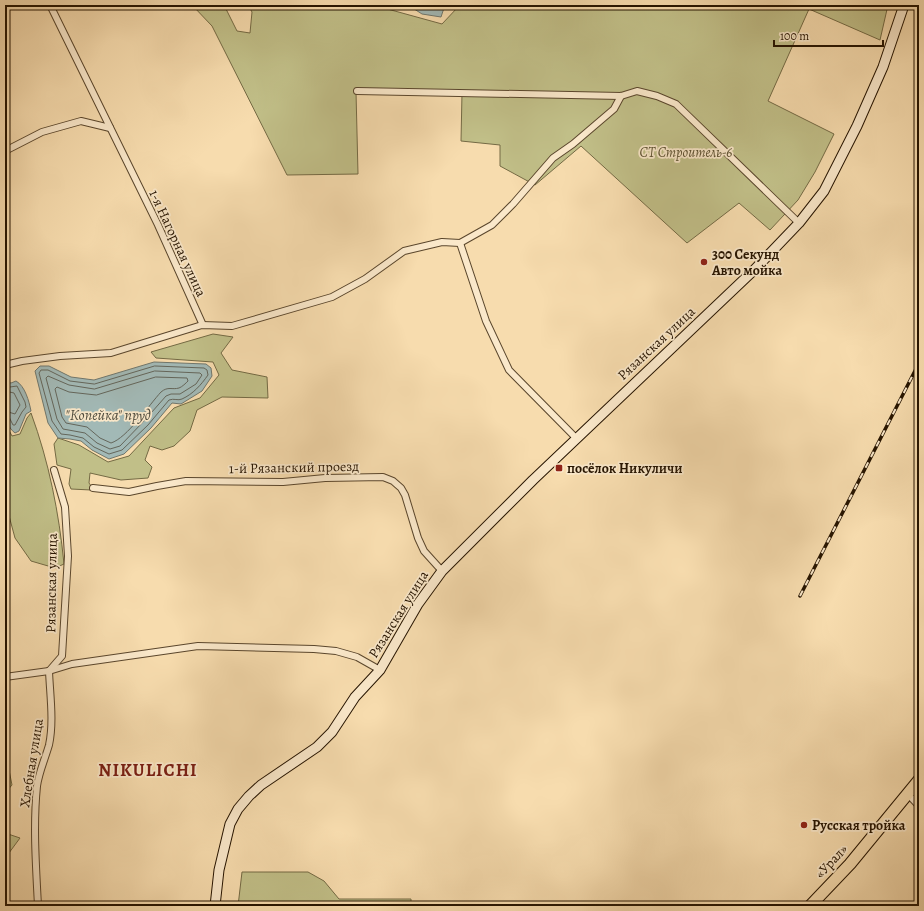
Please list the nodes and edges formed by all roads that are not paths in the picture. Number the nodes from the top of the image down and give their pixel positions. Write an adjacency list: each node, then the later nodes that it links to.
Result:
1 (50, 5): 5 (street, 1-я Нагорная улица)
2 (904, 5): 7 (street, Рязанская улица)
3 (357, 91): 4 (street)
4 (621, 96): 7 (street); 8 (street)
5 (110, 128): 6 (street); 9 (street, 1-я Нагорная улица)
6 (5, 151)
7 (800, 223): 11 (street, Рязанская улица)
8 (460, 244): 9 (street); 11 (street)
9 (202, 325): 10 (street)
10 (5, 364)
11 (576, 438): 14 (street, Рязанская улица)
12 (54, 470): 16 (street, Рязанская улица)
13 (93, 488): 14 (street, 1-й Рязанский проезд)
14 (442, 571): 15 (street, Рязанская улица)
15 (380, 670): 16 (street, Рязанская улица); 22 (street, Рязанская улица)
16 (49, 671): 17 (street, Рязанская улица); 21 (street, Хлебная улица)
17 (5, 677)
18 (919, 780): 19 (highway, «Урал»)
19 (908, 794): 20 (street); 23 (highway, «Урал»)
20 (919, 806)
21 (38, 906)
22 (215, 906)
23 (810, 906)

